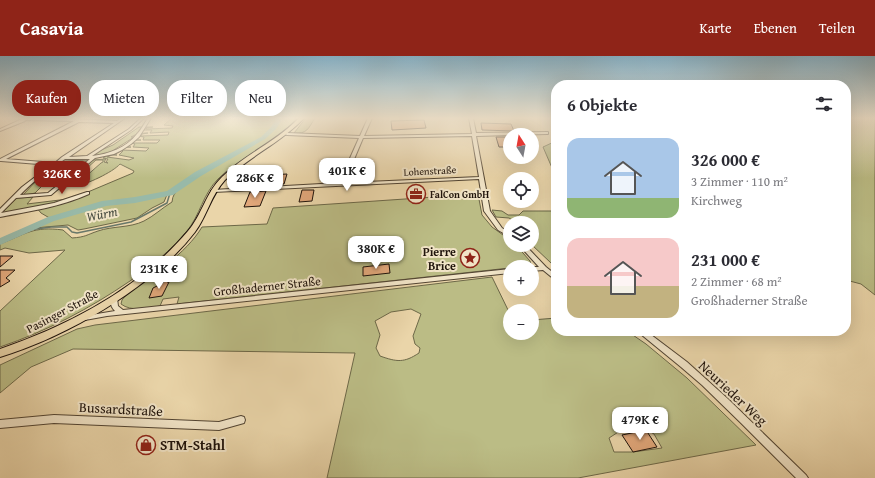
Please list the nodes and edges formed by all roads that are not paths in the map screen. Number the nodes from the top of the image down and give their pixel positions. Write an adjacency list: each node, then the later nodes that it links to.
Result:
1 (362, 137): 14 (street)
2 (45, 138): 11 (street)
3 (94, 138): 8 (street)
4 (119, 138): 9 (street)
5 (135, 138): 10 (street)
6 (282, 138): 15 (main road, Pasinger Straße)
7 (475, 138): 13 (street)
8 (64, 158): 9 (street); 12 (street)
9 (87, 158): 10 (street)
10 (93, 158): 17 (street)
11 (0, 159): 12 (street)
12 (55, 164): 17 (street)
13 (480, 178): 14 (street, Lohenstraße); 20 (street)
14 (341, 184): 15 (street, Lohenstraße)
15 (213, 191): 26 (main road, Pasinger Straße)
16 (87, 193): 19 (street)
17 (15, 197): 18 (street)
18 (0, 212)
19 (0, 215)
20 (503, 231)
21 (529, 252): 23 (street)
22 (539, 268): 23 (street)
23 (544, 268): 25 (street)
24 (503, 272): 27 (street, Großhaderner Straße)
25 (551, 274)
26 (114, 298): 27 (street); 28 (main road, Pasinger Straße)
27 (122, 312): 28 (street, Großhaderner Straße)
28 (80, 319): 30 (main road, Pasinger Straße)
29 (647, 336): 33 (street, Neurieder Weg)
30 (0, 353)
31 (241, 420): 32 (street, Bussardstraße)
32 (0, 424)
33 (803, 478)

